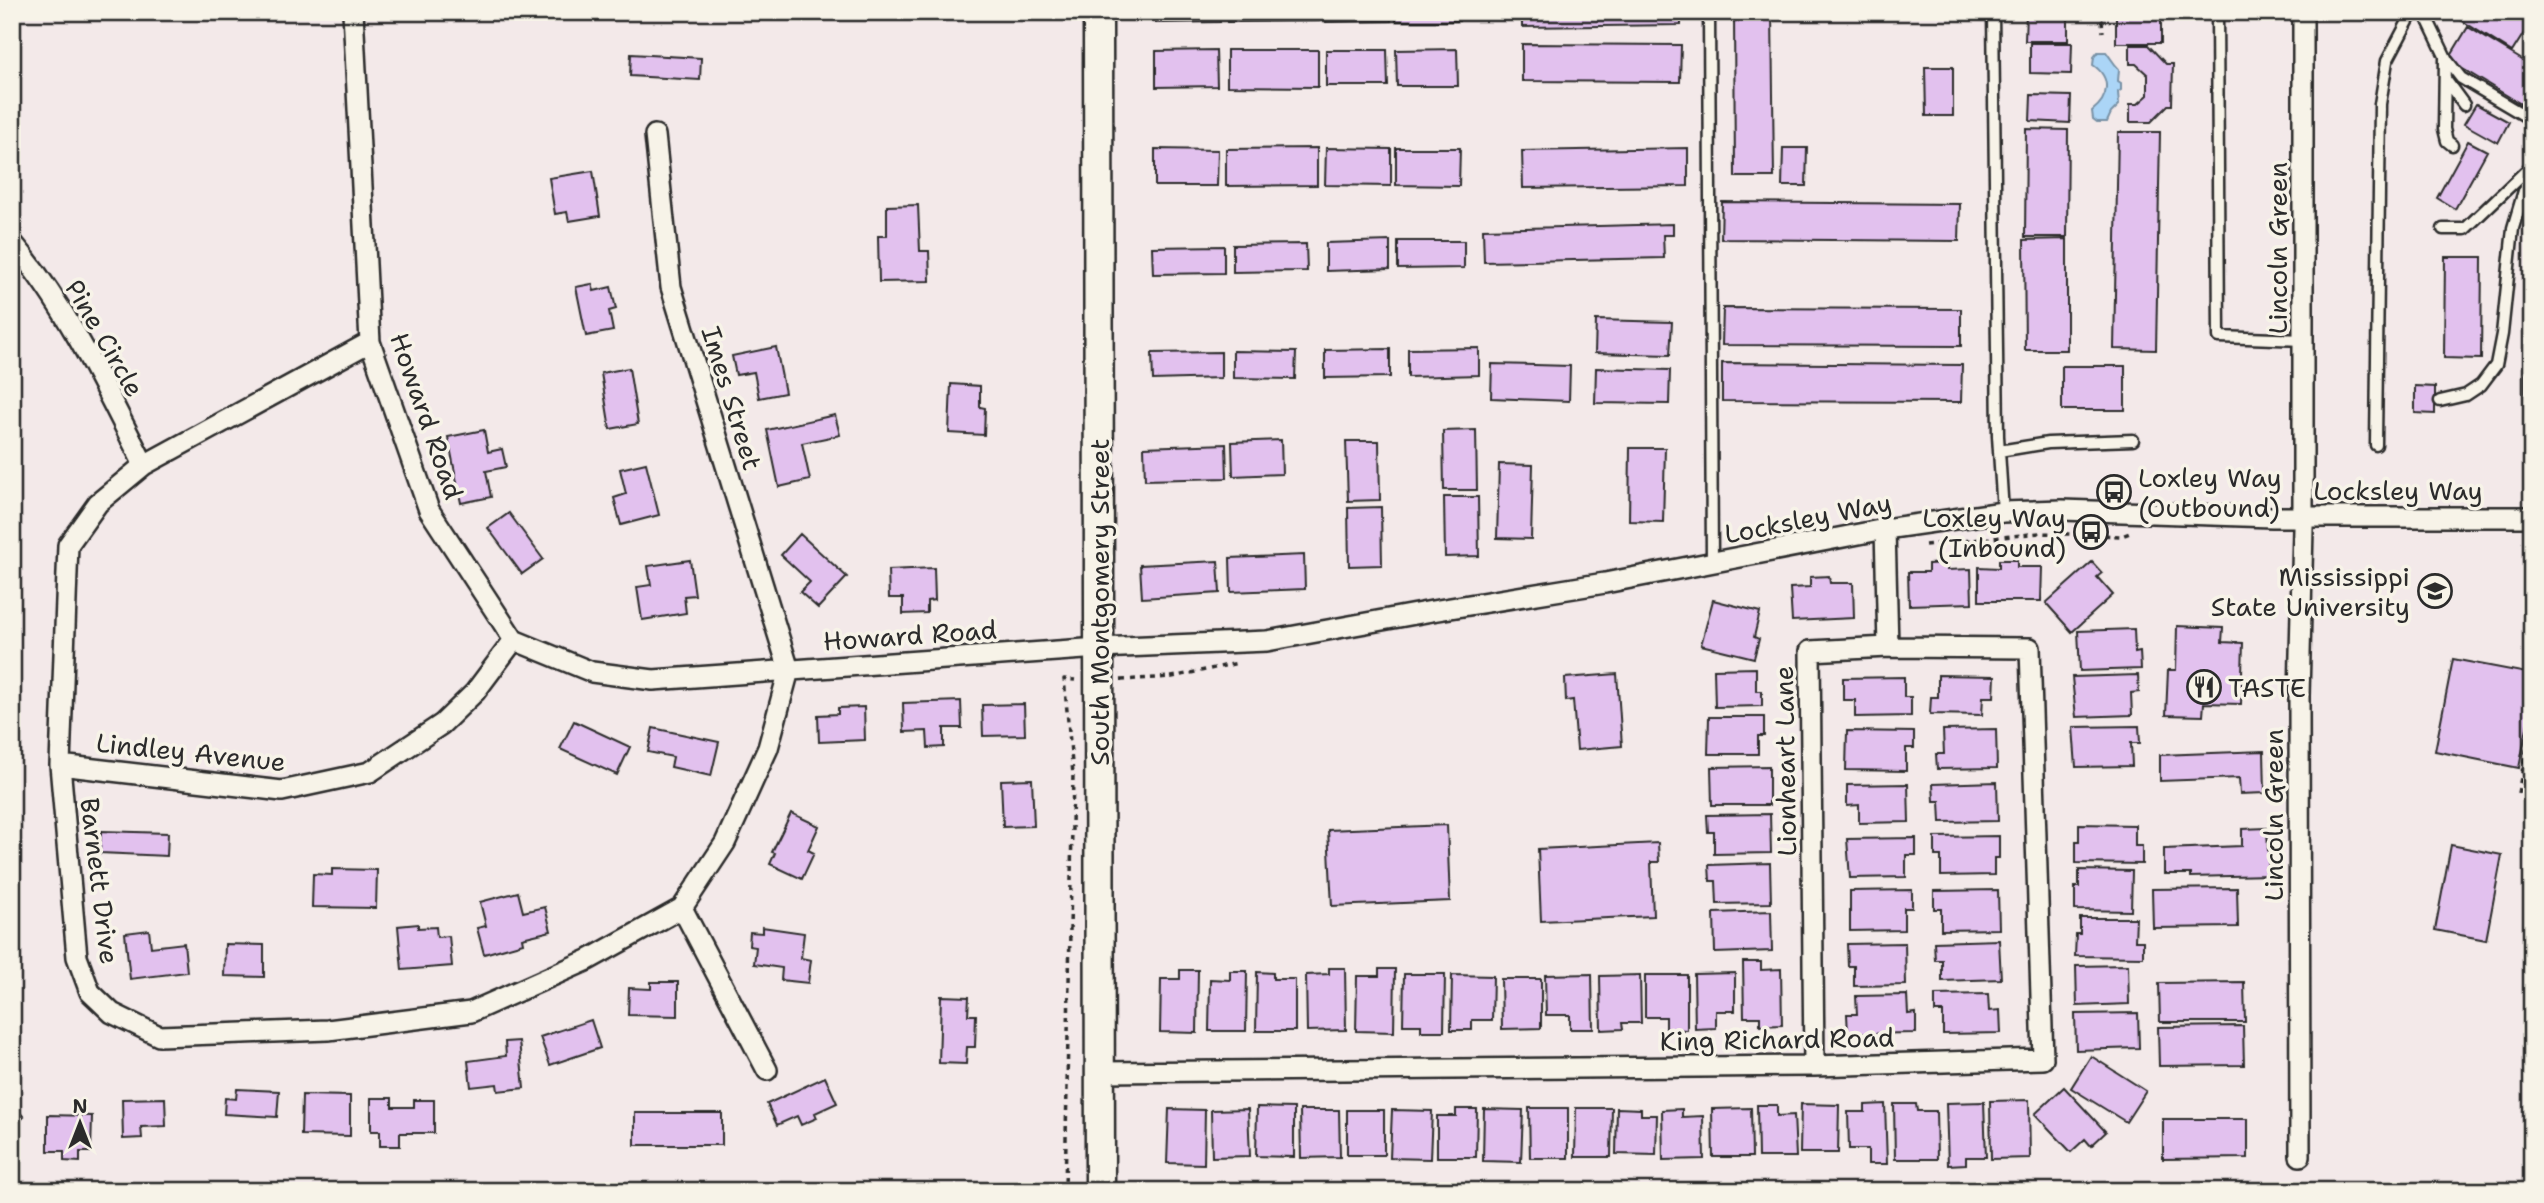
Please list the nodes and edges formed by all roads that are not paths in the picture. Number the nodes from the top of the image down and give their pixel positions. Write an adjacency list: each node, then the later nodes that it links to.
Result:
1 (353, 12): 19 (street, Howard Road)
2 (1098, 12): 32 (street, South Montgomery Street)
3 (1709, 12): 29 (lane)
4 (1993, 12): 23 (lane)
5 (2217, 12): 18 (lane)
6 (2302, 12): 18 (street, Lincoln Green)
7 (2413, 12): 22 (lane)
8 (2424, 12): 9 (lane)
9 (2445, 57): 10 (lane); 12 (lane)
10 (2445, 79): 11 (lane); 14 (lane)
11 (2464, 105)
12 (2532, 120)
13 (655, 135): 33 (street, Imes Street)
14 (2452, 145)
15 (2531, 165): 16 (lane); 20 (lane)
16 (2443, 229)
17 (12, 242): 24 (street, Pine Circle)
18 (2303, 340): 26 (street, Lincoln Green)
19 (370, 342): 24 (street, Barnett Drive); 30 (street, Howard Road)
20 (2440, 401)
21 (2133, 440): 23 (lane)
22 (2376, 445)
23 (1999, 452): 25 (lane)
24 (144, 465): 34 (street, Barnett Drive)
25 (2003, 512): 26 (street, Locksley Way); 28 (street, Locksley Way)
26 (2302, 516): 27 (street, Locksley Way); 39 (street, Lincoln Green)
27 (2532, 517)
28 (1885, 529): 29 (street, Locksley Way); 31 (street)
29 (1712, 562): 32 (street, Locksley Way)
30 (514, 640): 33 (street, Howard Road); 34 (street, Lindley Avenue)
31 (1888, 647): 36 (street, Lionheart Lane); 36 (street, King Richard Road)
32 (1099, 648): 33 (street, Howard Road); 38 (street, South Montgomery Street)
33 (789, 670): 35 (street, Barnett Drive)
34 (60, 765): 35 (street, Barnett Drive)
35 (682, 908): 37 (street)
36 (1814, 1066): 38 (street, King Richard Road)
37 (767, 1070)
38 (1101, 1072): 40 (street, South Montgomery Street)
39 (2300, 1156)
40 (1100, 1191)

